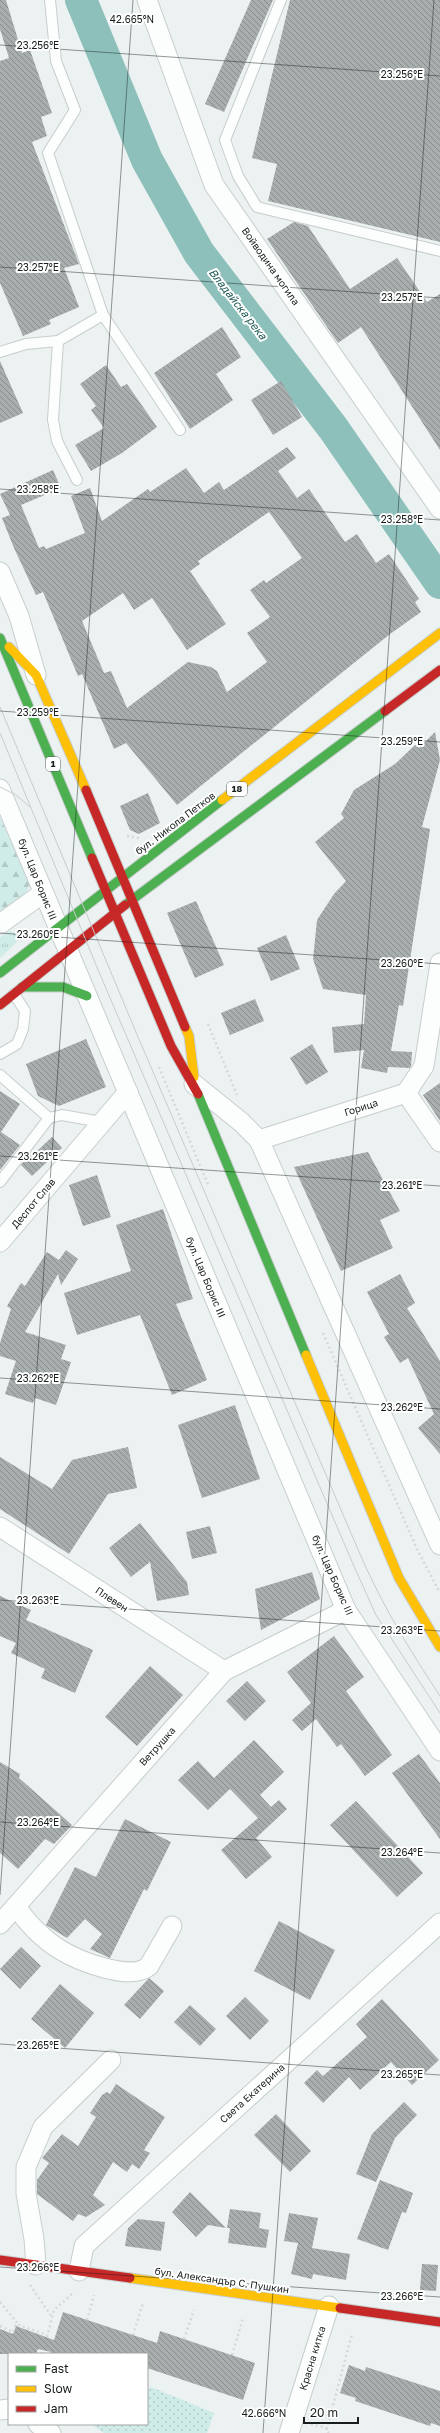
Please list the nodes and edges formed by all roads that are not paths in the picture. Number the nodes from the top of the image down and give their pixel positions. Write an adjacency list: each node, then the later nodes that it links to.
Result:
1 (50, 0): 5 (lane)
2 (148, 0): 10 (street, Войводина могила)
3 (281, 0): 4 (lane)
4 (440, 251)
5 (103, 315): 6 (lane); 8 (lane)
6 (58, 341): 7 (lane); 9 (lane)
7 (0, 352)
8 (180, 430)
9 (77, 480)
10 (440, 508)
11 (0, 572): 15 (street)
12 (440, 633): 17 (main road, бул. Никола Петков / 18)
13 (0, 638): 15 (main road, 1); 18 (main road, 1)
14 (440, 670): 20 (main road, 18)
15 (36, 675): 17 (main road, 1)
16 (0, 789): 19 (street, бул. Цар Борис III)
17 (122, 876): 18 (main road, бул. Никола Петков / 18); 20 (main road, 1)
18 (105, 889): 21 (main road, 1); 23 (main road, бул. Никола Петков)
19 (43, 892): 22 (street); 23 (street, бул. Цар Борис III)
20 (133, 900): 21 (main road); 32 (main road)
21 (115, 913): 24 (main road); 32 (main road)
22 (0, 924)
23 (58, 927): 24 (street, бул. Цар Борис III); 26 (main road, бул. Никола Петков)
24 (67, 950): 27 (main road); 28 (street, бул. Цар Борис III)
25 (440, 963): 34 (street)
26 (0, 973)
27 (18, 990): 28 (main road); 29 (main road); 30 (lane)
28 (87, 996): 33 (street, бул. Цар Борис III)
29 (0, 1005)
30 (0, 1054)
31 (0, 1075): 35 (lane)
32 (194, 1084): 37 (street); 44 (main road)
33 (128, 1092): 36 (street, Деспот Слав); 43 (street, бул. Цар Борис III)
34 (406, 1093): 37 (street, Горица); 38 (street)
35 (49, 1118): 36 (lane); 39 (lane)
36 (101, 1122): 40 (street, Деспот Слав)
37 (259, 1140): 42 (street)
38 (440, 1142)
39 (0, 1182)
40 (0, 1242)
41 (0, 1527): 45 (street, Плевен)
42 (440, 1545)
43 (346, 1610): 45 (street, Ветрушка); 46 (street, бул. Цар Борис III)
44 (440, 1647)
45 (224, 1671): 47 (street, Ветрушка)
46 (440, 1751)
47 (16, 1906): 49 (street, Ветрушка); 50 (street)
48 (440, 1923): 54 (street, Света Екатерина)
49 (0, 1924)
50 (172, 1926)
51 (111, 2060): 53 (street)
52 (0, 2260): 53 (main road, бул. Александър С. Пушкин)
53 (36, 2265): 54 (main road, бул. Александър С. Пушкин)
54 (78, 2271): 55 (main road, бул. Александър С. Пушкин)
55 (329, 2306): 56 (main road, бул. Александър С. Пушкин); 58 (street, Красна китка)
56 (440, 2322)
57 (39, 2425): 59 (street)
58 (291, 2427)
59 (51, 2433)

